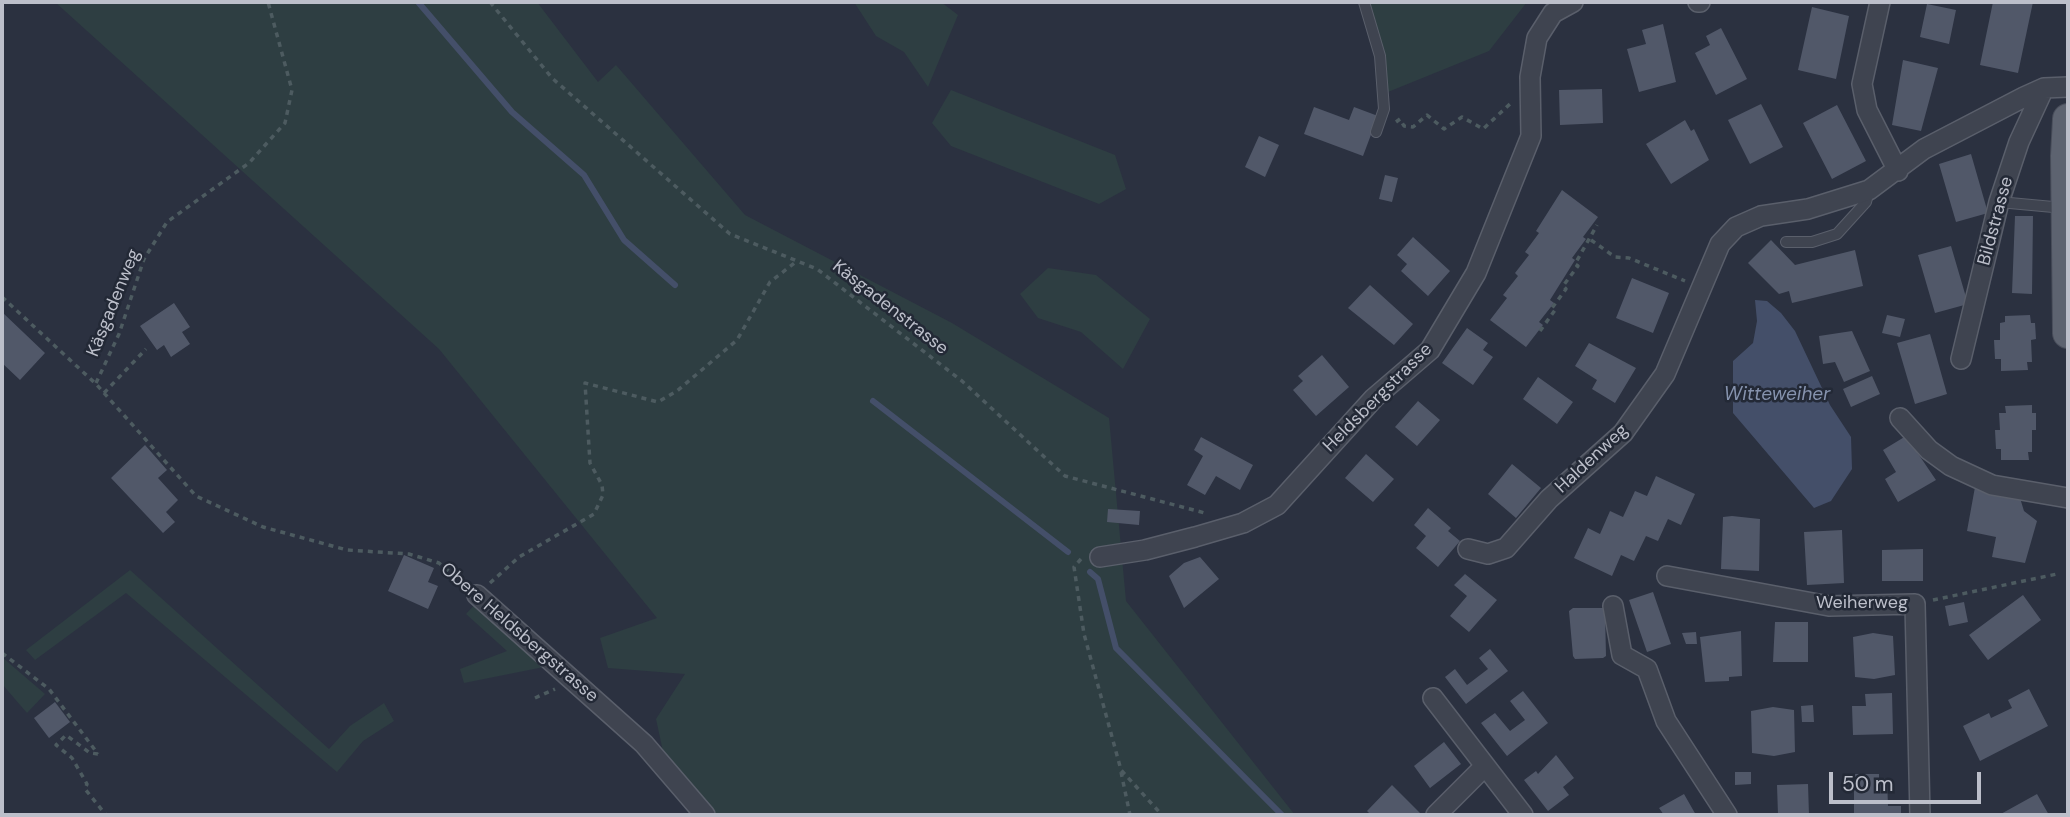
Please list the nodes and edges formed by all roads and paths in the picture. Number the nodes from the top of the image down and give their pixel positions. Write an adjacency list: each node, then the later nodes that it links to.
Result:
1 (268, 2): 26 (path, Käsgadenweg)
2 (490, 2): 19 (path, Käsgadenstrasse)
3 (1364, 2): 9 (lane)
4 (1573, 2): 6 (street, Heldsbergstrasse)
5 (1880, 2): 12 (street)
6 (1530, 77): 9 (path); 30 (street, Heldsbergstrasse)
7 (2068, 87): 8 (street)
8 (2045, 88): 12 (street, Haldenweg); 14 (street, Bildstrasse)
9 (1380, 119): 11 (lane)
10 (2068, 119): 15 (main road)
11 (1376, 132)
12 (1898, 171): 13 (street, Haldenweg)
13 (1869, 190): 18 (lane); 31 (street, Haldenweg)
14 (1999, 202): 15 (lane); 25 (street, Bildstrasse)
15 (2068, 208): 23 (main road)
16 (1597, 225): 17 (path)
17 (1591, 240): 20 (path); 22 (path)
18 (1786, 242)
19 (797, 261): 30 (path, Käsgadenstrasse); 35 (path)
20 (1675, 277)
21 (2, 297): 26 (path, Obere Heldsbergstrasse)
22 (1541, 331)
23 (2068, 333)
24 (146, 349): 27 (path)
25 (1961, 359)
26 (96, 384): 27 (path, Obere Heldsbergstrasse)
27 (104, 393): 35 (path, Obere Heldsbergstrasse)
28 (1900, 418): 29 (street)
29 (2068, 498)
30 (1243, 523): 32 (street, Heldsbergstrasse)
31 (1468, 549)
32 (1100, 556): 41 (path)
33 (2057, 575): 36 (path, Weiherweg)
34 (1667, 576): 36 (street, Weiherweg)
35 (477, 595): 43 (street, Obere Heldsbergstrasse)
36 (1915, 604): 49 (street)
37 (1614, 606): 48 (street)
38 (2, 653): 42 (path)
39 (1433, 698): 40 (street)
40 (1485, 766): 46 (street); 47 (street)
41 (1121, 770): 44 (path); 45 (path)
42 (106, 815)
43 (705, 815)
44 (1129, 815)
45 (1162, 815)
46 (1436, 815)
47 (1523, 815)
48 (1727, 815)
49 (1920, 815)

